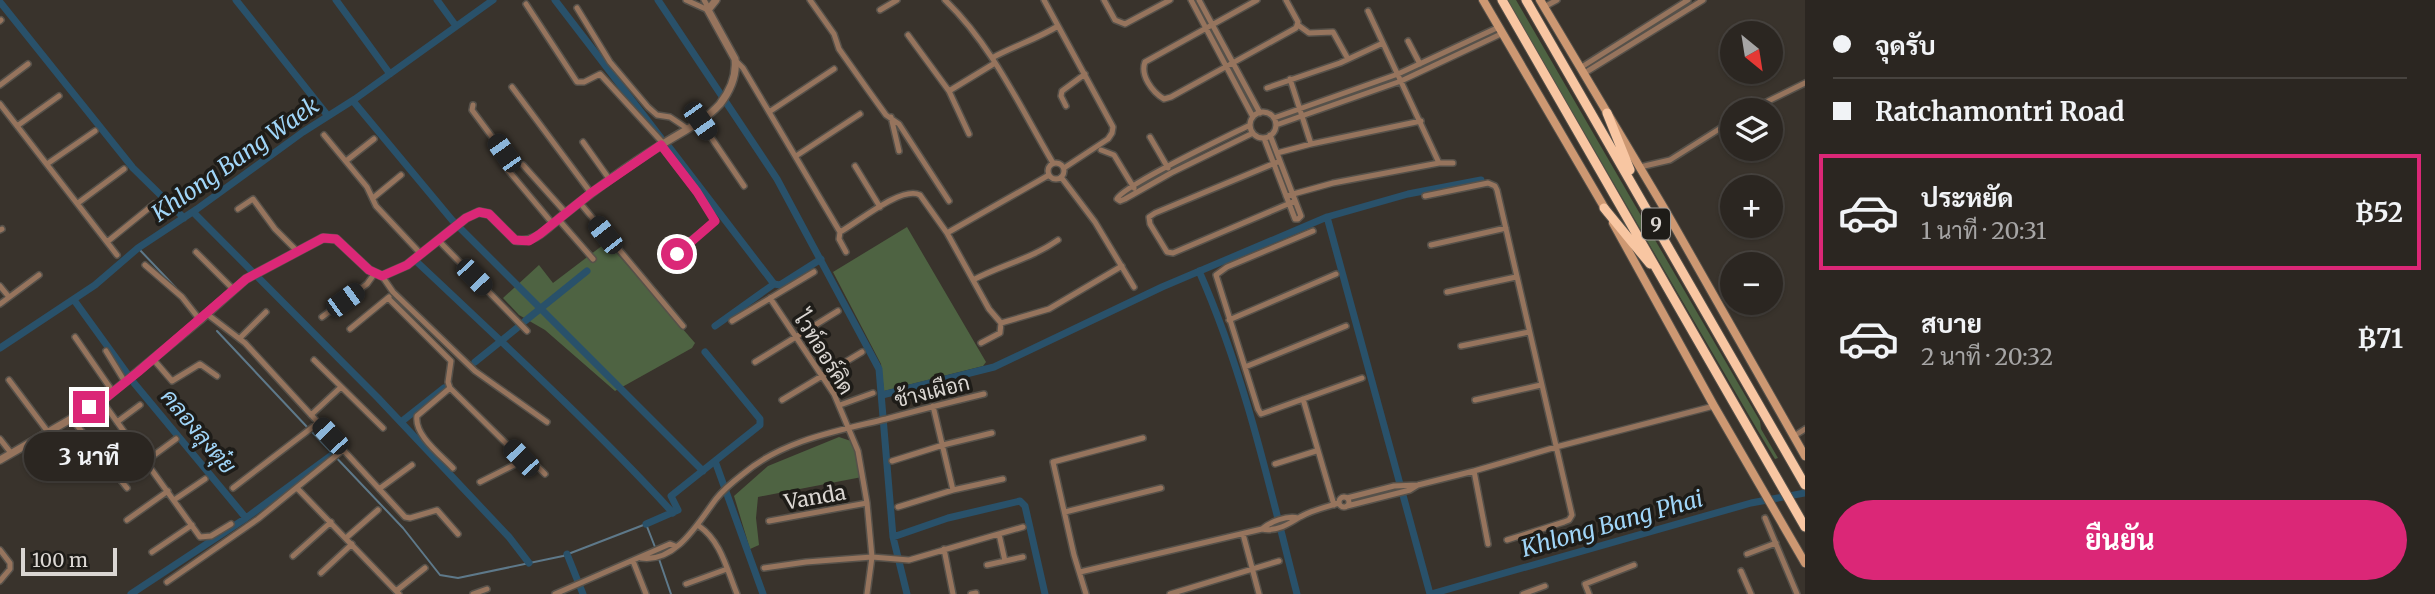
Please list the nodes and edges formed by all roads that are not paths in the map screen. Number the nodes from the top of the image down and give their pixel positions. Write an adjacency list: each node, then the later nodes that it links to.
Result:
1 (687, 0): 21 (street)
2 (716, 0): 21 (street)
3 (810, 0): 60 (street)
4 (897, 0): 23 (street)
5 (946, 0): 36 (street)
6 (1044, 0): 28 (street)
7 (1104, 0): 8 (street)
8 (1170, 0)
9 (1191, 0): 29 (street)
10 (1199, 0): 26 (street)
11 (1257, 0): 26 (street)
12 (1286, 0): 27 (street)
13 (1483, 0): 30 (main road)
14 (1502, 0): 140 (highway, 9)
15 (1525, 0): 104 (highway, 9)
16 (1557, 0): 20 (street)
17 (1688, 0): 25 (street)
18 (1703, 0): 25 (street)
19 (526, 4): 78 (street)
20 (1541, 4): 41 (main road)
21 (707, 6): 34 (street)
22 (577, 8): 68 (street)
23 (880, 10)
24 (1368, 11): 33 (street)
25 (1664, 18): 41 (street)
26 (1213, 25): 29 (street); 39 (street)
27 (1298, 25): 35 (street); 39 (street)
28 (1058, 26): 36 (street); 42 (street)
29 (1207, 29): 39 (street); 39 (street)
30 (1501, 30): 38 (street); 43 (street); 111 (main road)
31 (908, 35): 49 (street)
32 (1408, 41): 38 (street)
33 (1382, 43): 35 (street); 43 (street)
34 (734, 59): 56 (street); 63 (street)
35 (1348, 59): 44 (street)
36 (993, 60): 49 (street); 86 (street)
37 (28, 64): 46 (street)
38 (1420, 64): 43 (street)
39 (1230, 65): 57 (street); 61 (street)
40 (834, 69): 56 (street)
41 (1582, 71): 58 (main road)
42 (1085, 74): 54 (street); 93 (street)
43 (1399, 77): 55 (street); 64 (street)
44 (1290, 79): 48 (street); 55 (street)
45 (1805, 83): 51 (street)
46 (0, 85)
47 (512, 87): 101 (street)
48 (1267, 88)
49 (949, 91): 72 (street)
50 (59, 96): 67 (street)
51 (1774, 98)
52 (0, 104): 67 (street)
53 (473, 105): 114 (street)
54 (1066, 106)
55 (1301, 111): 62 (street); 66 (street); 79 (street)
56 (769, 112): 83 (street)
57 (1260, 113): 61 (street); 62 (street)
58 (1607, 113): 92 (main road); 104 (highway)
59 (860, 114): 83 (street)
60 (891, 117): 81 (street); 106 (street)
61 (1253, 117): 65 (street)
62 (1273, 118): 66 (street)
63 (700, 121): 68 (street); 100 (street)
64 (1421, 121): 79 (street); 87 (street)
65 (1250, 125): 71 (street); 95 (street)
66 (1276, 125): 75 (street)
67 (17, 126): 89 (street)
68 (688, 129): 78 (street)
69 (1720, 129): 92 (street)
70 (95, 131): 89 (street)
71 (1253, 133): 75 (street); 95 (street)
72 (969, 134)
73 (324, 135): 84 (street)
74 (1150, 137): 95 (street)
75 (1267, 137): 82 (street); 85 (street)
76 (374, 139): 84 (street)
77 (583, 142): 99 (street)
78 (662, 144): 99 (street); 129 (street)
79 (1311, 144): 82 (street)
80 (1101, 150): 95 (street)
81 (899, 151)
82 (1277, 153): 85 (street)
83 (796, 156): 117 (street)
84 (346, 161): 105 (street)
85 (1277, 162): 102 (street); 102 (street)
86 (1053, 163): 93 (street); 97 (street)
87 (1439, 163): 88 (street); 102 (street)
88 (1453, 163)
89 (47, 164): 107 (street)
90 (523, 165): 113 (street)
91 (855, 166): 110 (street)
92 (1640, 167): 203 (main road)
93 (1064, 168): 98 (street)
94 (124, 169): 107 (street)
95 (1169, 170)
96 (401, 175): 105 (street)
97 (1049, 175): 98 (street); 118 (street)
98 (1061, 177): 131 (street)
99 (610, 180): 101 (street)
100 (744, 186)
101 (591, 193): 108 (street)
102 (1289, 195)
103 (1424, 196): 115 (street)
104 (1641, 197): 225 (highway, 9)
105 (373, 198): 126 (street)
106 (949, 201)
107 (78, 203): 121 (street)
108 (580, 203): 113 (street); 156 (street)
109 (154, 204): 121 (street)
110 (880, 207): 117 (street); 118 (street)
111 (1604, 208): 140 (highway); 192 (main road)
112 (238, 209): 125 (street)
113 (566, 213): 114 (street)
114 (556, 221): 120 (street); 128 (street)
115 (1506, 228): 122 (street); 136 (street)
116 (1313, 231): 153 (street)
117 (839, 232): 124 (street)
118 (947, 233): 137 (street)
119 (1058, 240): 137 (street)
120 (439, 241): 126 (street); 159 (street)
121 (107, 242): 127 (street)
122 (1431, 245)
123 (196, 252): 141 (street)
124 (846, 252)
125 (298, 253): 135 (street); 141 (street)
126 (421, 254): 135 (street)
127 (117, 255)
128 (593, 258)
129 (664, 262)
130 (145, 265): 152 (street)
131 (1122, 266): 139 (street); 155 (street)
132 (814, 272): 146 (street)
133 (1336, 274): 153 (street)
134 (39, 275): 144 (street)
135 (379, 275): 142 (street); 151 (street)
136 (1516, 277): 143 (street); 160 (street)
137 (973, 280): 155 (street)
138 (0, 286): 144 (street)
139 (1134, 287)
140 (1668, 287): 252 (highway, 9)
141 (234, 290): 150 (street)
142 (393, 292): 145 (street); 166 (street)
143 (1447, 292)
144 (9, 298): 147 (street)
145 (388, 298): 158 (street); 169 (street)
146 (769, 298): 154 (street); 162 (street, ไวท์ออร์คิด)
147 (0, 304)
148 (838, 311): 162 (street)
149 (266, 313): 163 (street)
150 (207, 314): 152 (street); 163 (street)
151 (322, 317)
152 (200, 320): 170 (street)
153 (1229, 320): 173 (street)
154 (732, 321)
155 (1002, 324): 164 (street)
156 (683, 326)
157 (1346, 326): 173 (street)
158 (350, 329)
159 (527, 331)
160 (1529, 332): 165 (street); 179 (street)
161 (75, 337): 182 (street)
162 (795, 337): 172 (street); 175 (street, ไวท์ออร์คิด)
163 (240, 338): 193 (street)
164 (981, 343)
165 (1461, 346)
166 (453, 348): 169 (street); 196 (street)
167 (106, 351): 178 (street)
168 (862, 352): 175 (street)
169 (446, 354): 181 (street)
170 (153, 359): 174 (street); 178 (street)
171 (314, 360): 180 (street)
172 (755, 362)
173 (1245, 367): 186 (street)
174 (217, 376)
175 (822, 376): 185 (street); 190 (street, ไวท์ออร์คิด)
176 (1362, 378): 186 (street)
177 (9, 380): 201 (street)
178 (126, 381): 182 (street)
179 (1541, 385): 187 (street); 208 (street)
180 (341, 387): 193 (street); 198 (street)
181 (450, 388): 213 (street); 219 (street)
182 (113, 392): 188 (street)
183 (873, 393): 190 (street)
184 (984, 394): 191 (street, ช้างเผือก)
185 (782, 400)
186 (1303, 400): 210 (street)
187 (1475, 400)
188 (102, 401): 194 (street); 195 (street)
189 (140, 405): 195 (street)
190 (839, 405): 199 (street, ไวท์ออร์คิด)
191 (933, 406): 199 (street, ช้างเผือก); 207 (street)
192 (1714, 406): 208 (street); 271 (main road)
193 (310, 415): 197 (street)
194 (71, 418): 201 (street); 227 (street)
195 (117, 422): 215 (street)
196 (547, 422)
197 (316, 424): 209 (street); 228 (street)
198 (383, 428)
199 (847, 428): 238 (street, Vanda); 250 (street, ช้างเผือก)
200 (1805, 429): 203 (street)
201 (48, 432): 211 (street)
202 (992, 433): 207 (street)
203 (1794, 436): 212 (main road)
204 (1143, 438): 243 (street)
205 (0, 439): 211 (street)
206 (176, 439): 215 (street)
207 (943, 444): 216 (street); 233 (street)
208 (1556, 447): 220 (street); 257 (street)
209 (341, 451): 229 (street); 231 (street)
210 (1316, 451): 217 (street); 239 (street)
211 (11, 453): 214 (street)
212 (1805, 455)
213 (521, 458): 221 (street); 224 (street)
214 (0, 460)
215 (146, 461): 234 (street)
216 (892, 461)
217 (1275, 464)
218 (412, 465): 231 (street)
219 (453, 468)
220 (1474, 471): 226 (street); 260 (street)
221 (545, 474)
222 (205, 479): 237 (street)
223 (1003, 479): 233 (street)
224 (480, 482)
225 (1805, 485)
226 (1409, 487): 232 (street); 235 (street)
227 (127, 488)
228 (233, 488)
229 (297, 488): 247 (street); 282 (street)
230 (1161, 488): 243 (street)
231 (379, 489): 253 (street)
232 (1380, 489): 235 (street); 236 (street)
233 (953, 490): 241 (street)
234 (167, 491): 237 (street); 245 (street)
235 (1382, 497): 240 (street)
236 (1347, 498): 239 (street); 240 (street)
237 (174, 500): 249 (street)
238 (867, 503): 246 (street, Vanda); 266 (street, Vanda)
239 (1337, 504): 240 (street); 255 (street)
240 (1347, 506)
241 (898, 507)
242 (378, 510): 256 (street)
243 (1065, 512): 279 (street)
244 (1765, 518): 258 (street)
245 (127, 520)
246 (769, 521)
247 (331, 522): 256 (street); 265 (street)
248 (231, 524): 249 (street)
249 (192, 525): 263 (street)
250 (699, 526): 268 (street, ช้างเผือก); 276 (street)
251 (1023, 527): 254 (street)
252 (1805, 527)
253 (458, 534)
254 (999, 534): 261 (street); 269 (street)
255 (1243, 534): 277 (street); 279 (street)
256 (346, 538): 259 (street)
257 (1507, 540)
258 (1776, 543): 264 (street); 299 (street)
259 (352, 544): 280 (street); 286 (street)
260 (1488, 544)
261 (944, 549): 266 (street); 292 (street)
262 (0, 550): 281 (street)
263 (152, 552)
264 (1747, 554)
265 (293, 556)
266 (872, 557): 275 (street); 291 (street, Vanda)
267 (1023, 557): 269 (street)
268 (633, 561): 288 (street, ช้างเผือก); 289 (street)
269 (1005, 561): 272 (street)
270 (1279, 561): 277 (street)
271 (1805, 563)
272 (988, 565)
273 (1634, 565): 297 (street)
274 (425, 568): 286 (street)
275 (764, 568)
276 (727, 569): 283 (street); 290 (street)
277 (1252, 569): 294 (street); 295 (street)
278 (1741, 571): 298 (street)
279 (1080, 572): 293 (street)
280 (321, 573)
281 (0, 581)
282 (167, 582)
283 (686, 583)
284 (1545, 586): 296 (street)
285 (487, 589): 287 (street)
286 (397, 593)
287 (473, 594)
288 (555, 594)
289 (646, 594)
290 (737, 594)
291 (867, 594)
292 (953, 594)
293 (1086, 594)
294 (1170, 594)
295 (1259, 594)
296 (1523, 594)
297 (1590, 594)
298 (1751, 594)
299 (1797, 594)

